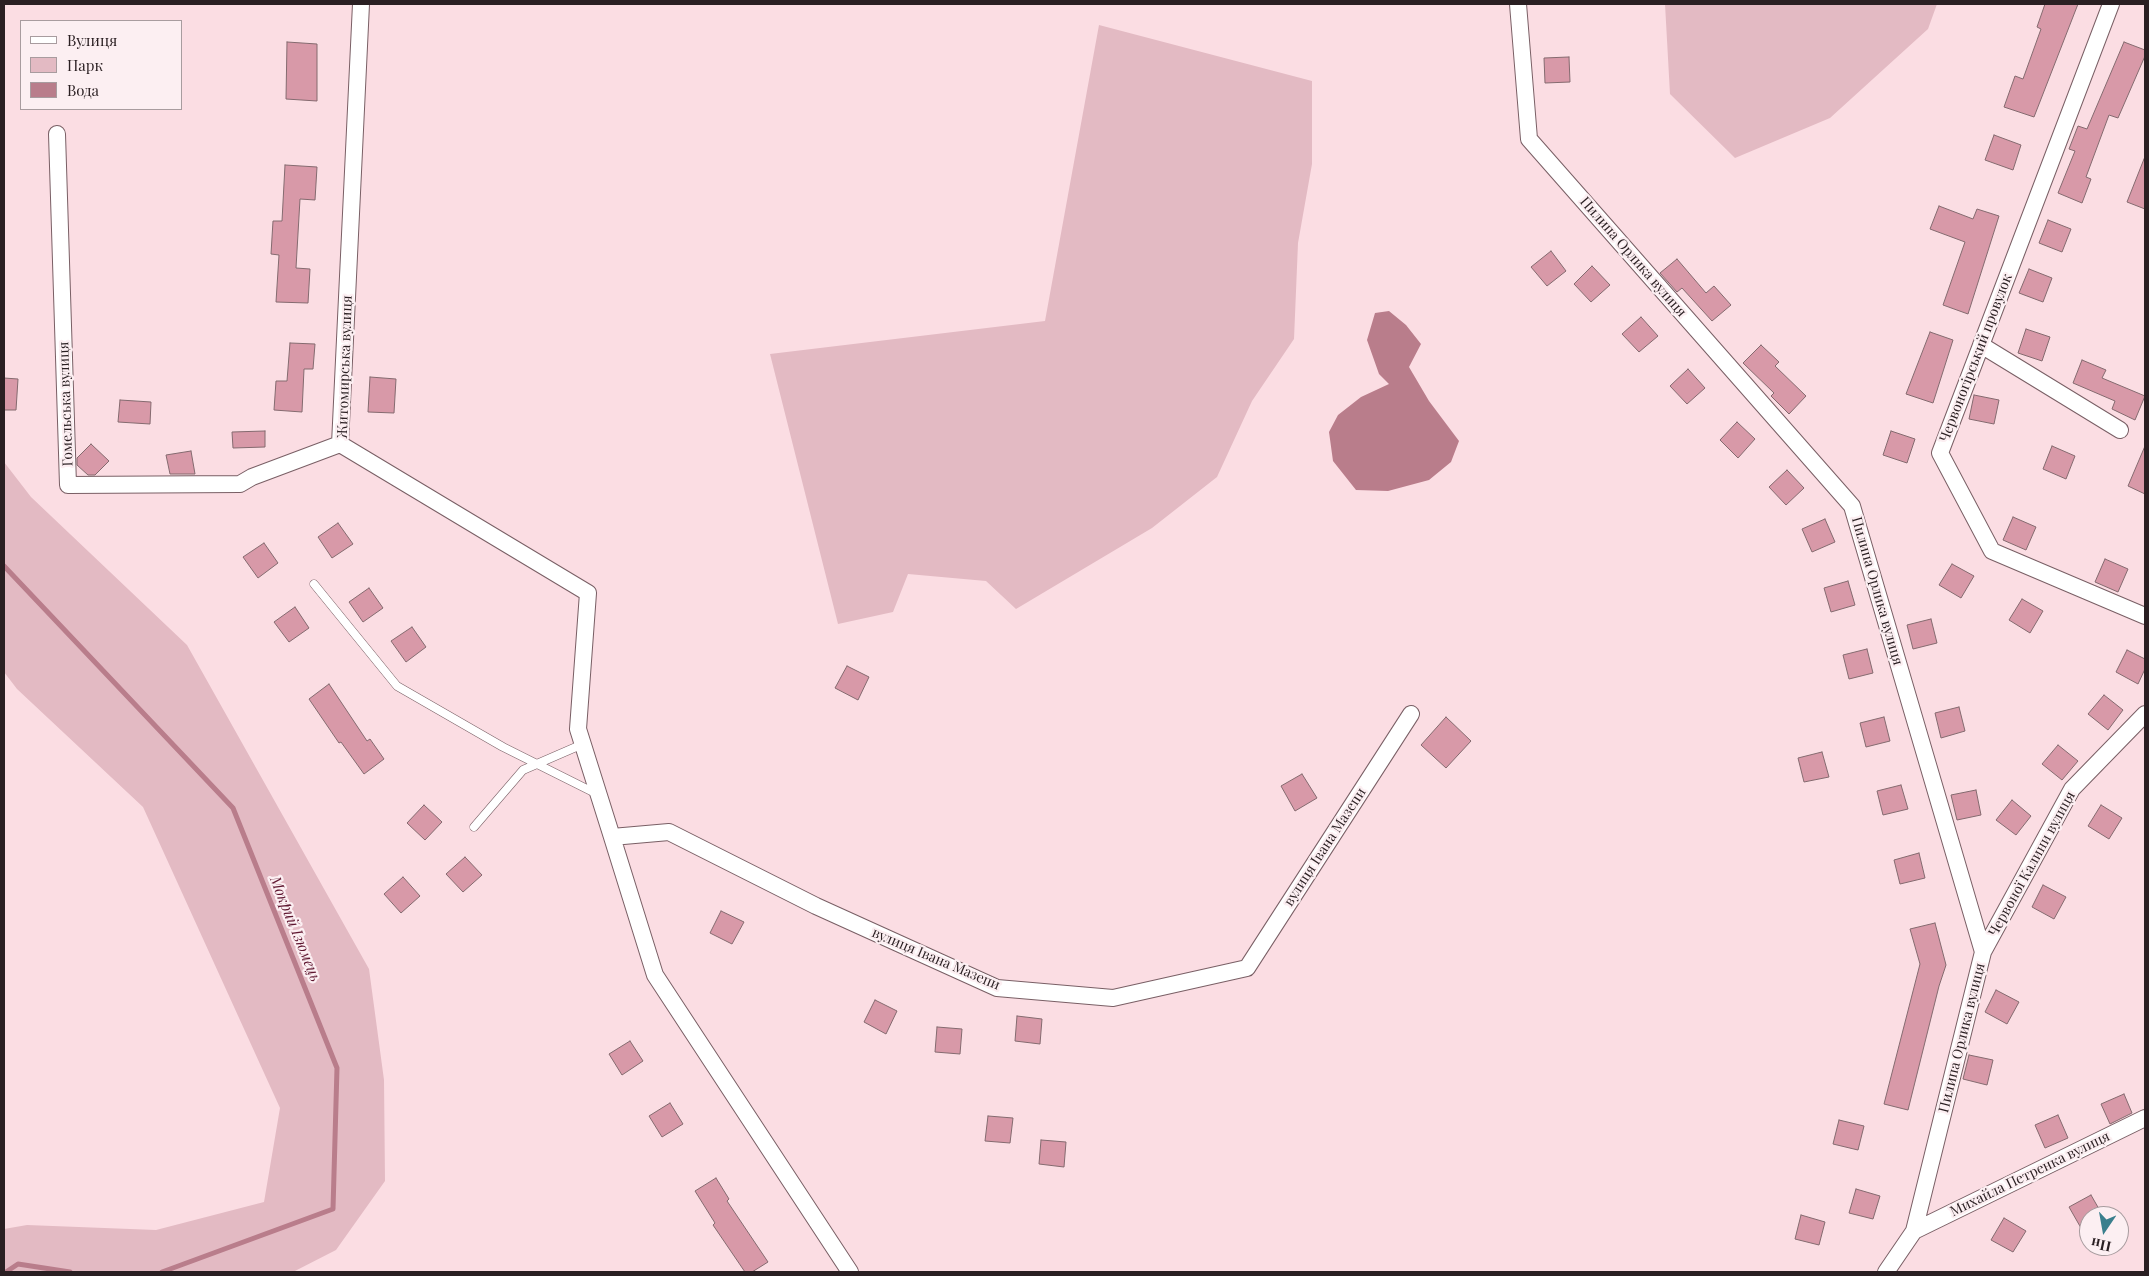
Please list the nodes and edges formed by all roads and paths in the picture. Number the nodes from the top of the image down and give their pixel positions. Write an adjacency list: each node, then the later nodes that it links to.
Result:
1 (361, 4): 7 (street, Житомирська вулиця)
2 (1518, 4): 17 (street, Пилипа Орлика вулиця)
3 (2111, 4): 5 (street, Червоногірський провулок)
4 (57, 134): 7 (street, Гомельська вулиця)
5 (1981, 344): 6 (street); 9 (street, Червоногірський провулок)
6 (2120, 430)
7 (340, 444): 12 (street, Житомирська вулиця)
8 (314, 584): 13 (lane)
9 (2145, 616)
10 (1411, 714): 16 (street, вулиця Івана Мазепи)
11 (2145, 714): 17 (street, Червоної Калини вулиця)
12 (583, 744): 13 (lane); 14 (street)
13 (537, 764): 14 (lane); 15 (lane)
14 (599, 795): 16 (street)
15 (474, 827)
16 (612, 837): 20 (street)
17 (1983, 952): 19 (street, Пилипа Орлика вулиця)
18 (2145, 1118): 19 (street, Михайла Петренка вулиця)
19 (1914, 1231): 21 (street, Пилипа Орлика вулиця)
20 (850, 1272)
21 (1886, 1272)

